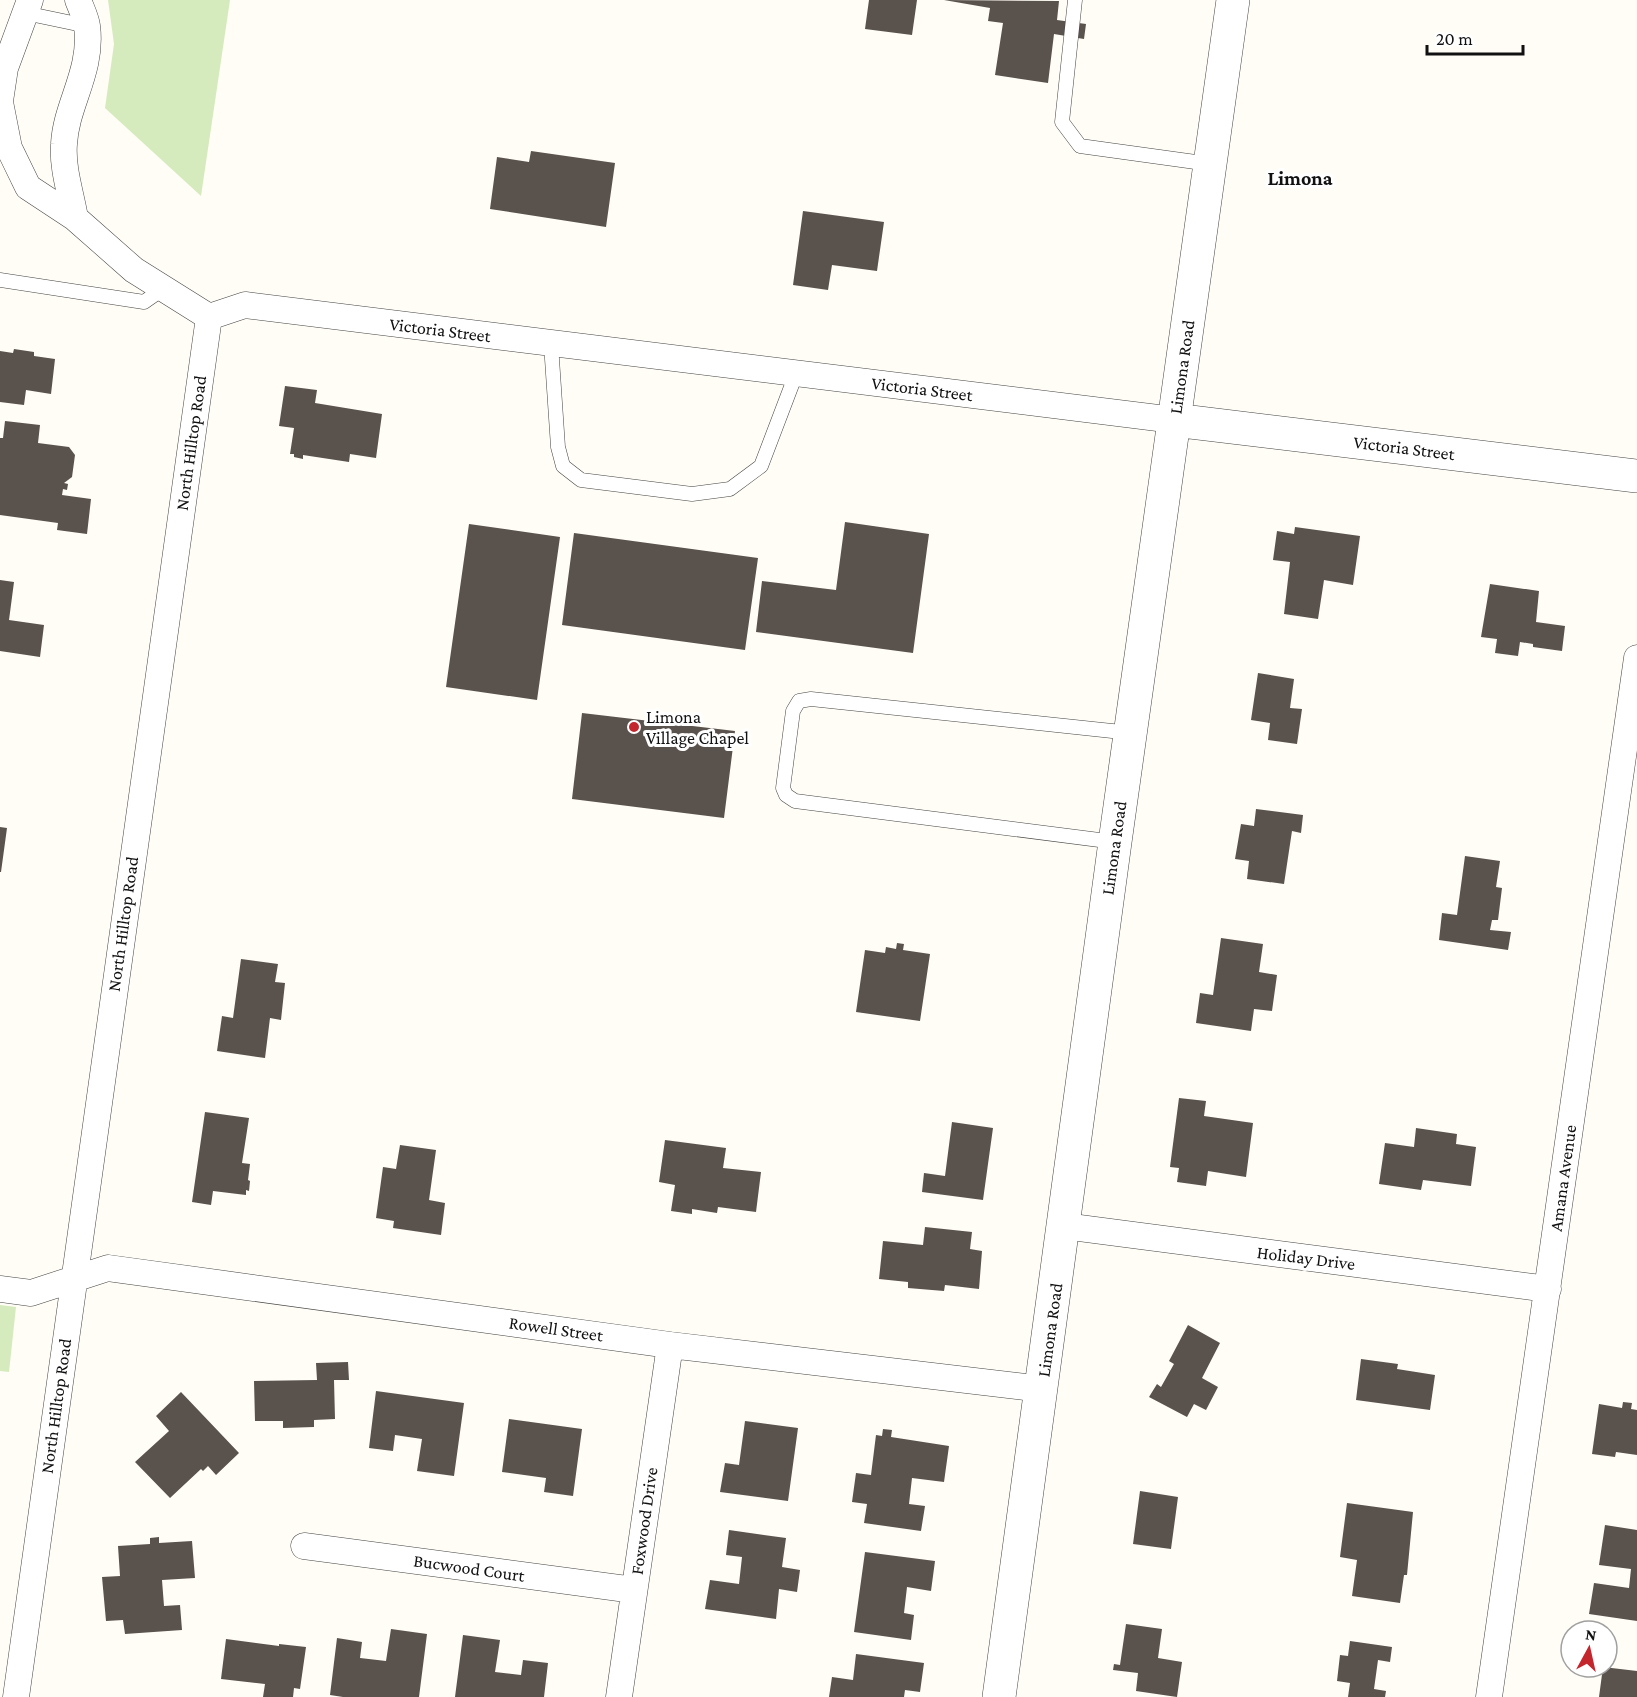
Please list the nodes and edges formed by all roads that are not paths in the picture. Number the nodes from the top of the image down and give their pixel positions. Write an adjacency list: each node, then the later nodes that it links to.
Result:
1 (78, 0): 5 (street)
2 (1075, 0): 7 (lane)
3 (1233, 0): 7 (street, Limona Road)
4 (28, 7): 5 (lane); 6 (street)
5 (87, 26): 8 (street)
6 (0, 102): 8 (street)
7 (1210, 164): 14 (street, Limona Road)
8 (75, 218): 10 (street)
9 (0, 280): 10 (lane)
10 (164, 288): 11 (street)
11 (209, 317): 12 (street, Victoria Street); 20 (street, North Hilltop Road)
12 (551, 344): 13 (street, Victoria Street); 13 (lane)
13 (796, 374): 14 (street, Victoria Street)
14 (1174, 420): 15 (street, Victoria Street); 17 (street, Limona Road)
15 (1637, 476)
16 (1637, 658): 22 (street, Amana Avenue)
17 (1131, 733): 18 (street, Limona Road); 18 (lane)
18 (1115, 842): 19 (street, Limona Road)
19 (1064, 1226): 22 (street, Holiday Drive); 24 (street, Limona Road)
20 (73, 1279): 21 (street, Rowell Street); 23 (street, Rowell Street); 27 (street, North Hilltop Road)
21 (0, 1289)
22 (1548, 1289): 30 (street, Amana Avenue)
23 (670, 1345): 24 (street, Rowell Street); 26 (street, Foxwood Drive)
24 (1042, 1389): 29 (street, Limona Road)
25 (304, 1546): 26 (street, Bucwood Court)
26 (634, 1590): 28 (street, Foxwood Drive)
27 (16, 1697)
28 (618, 1697)
29 (999, 1697)
30 (1489, 1697)

